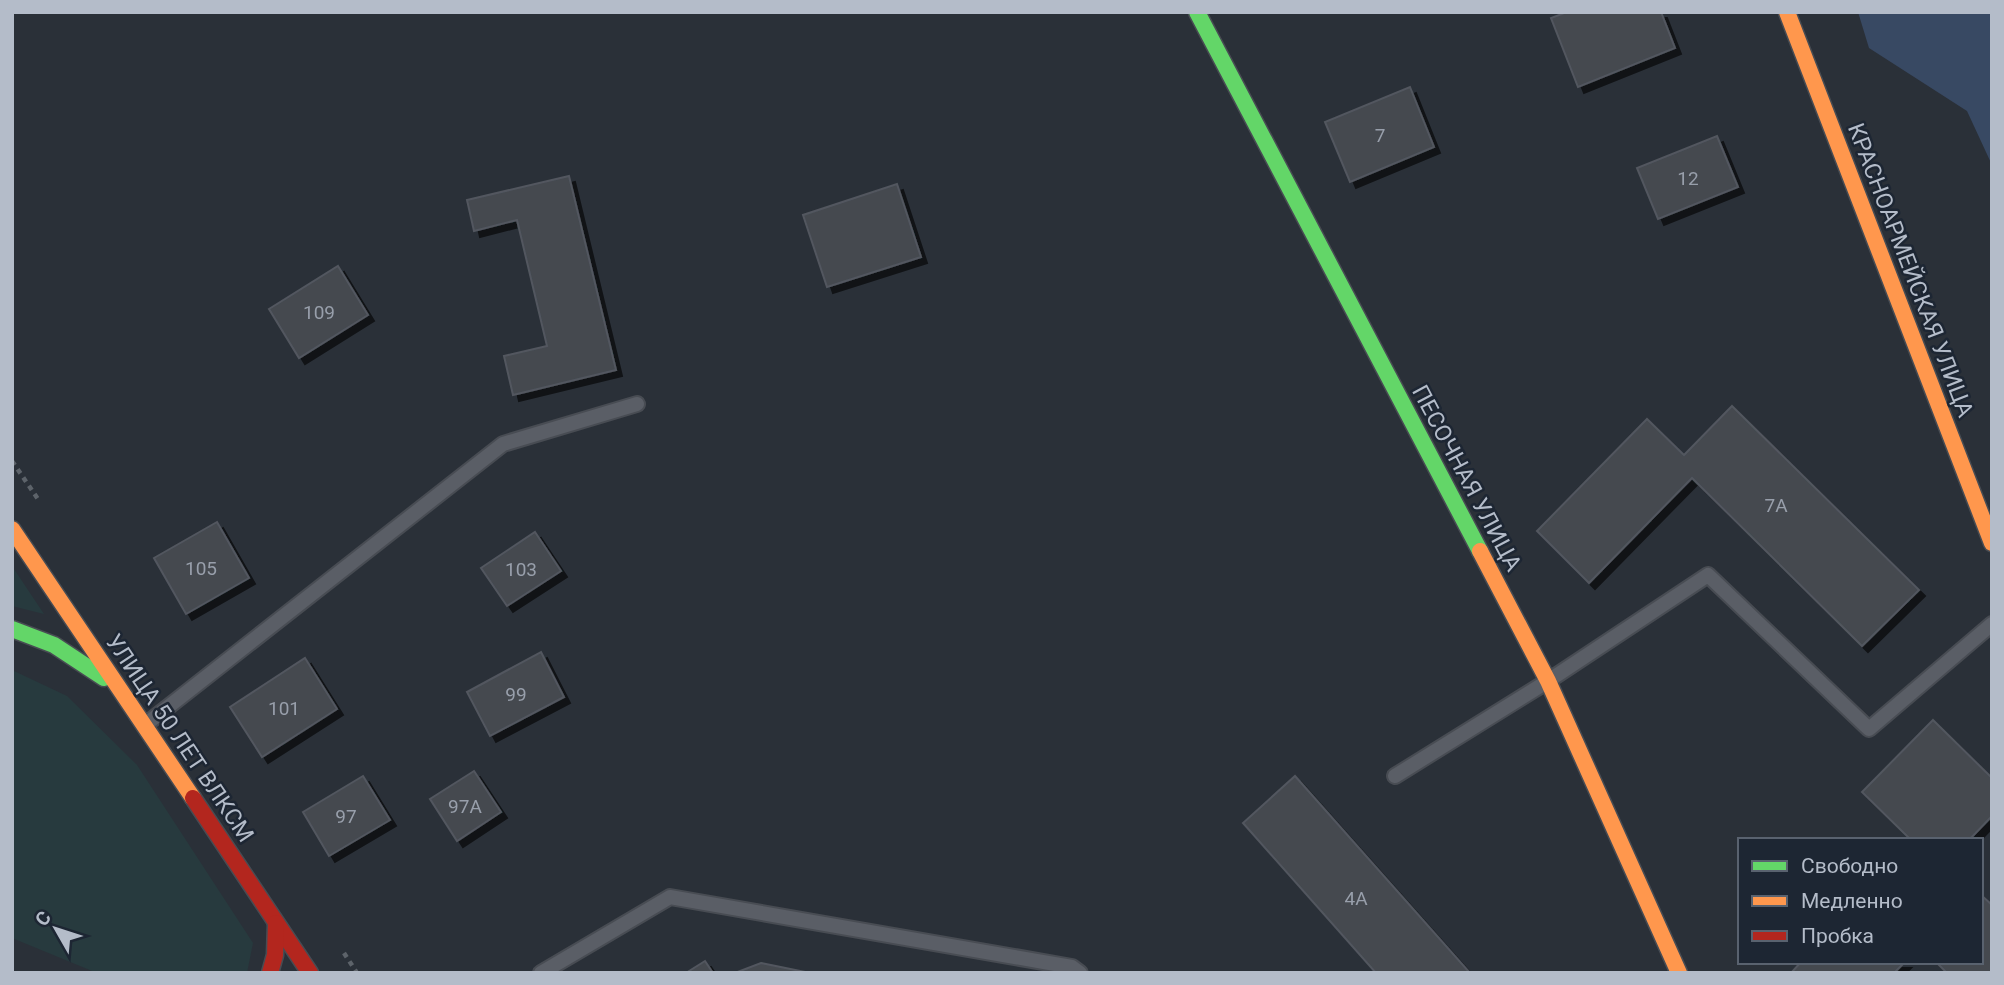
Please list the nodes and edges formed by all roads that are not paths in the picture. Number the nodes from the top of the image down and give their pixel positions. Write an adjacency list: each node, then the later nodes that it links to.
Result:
1 (1197, 12): 8 (street, ПЕСОЧНАЯ УЛИЦА)
2 (1787, 12): 5 (street, КРАСНОАРМЕЙСКАЯ УЛИЦА)
3 (637, 404): 10 (lane)
4 (12, 529): 9 (street, УЛИЦА 50 ЛЕТ ВЛКСМ)
5 (1992, 543)
6 (1992, 624): 8 (lane)
7 (12, 629): 9 (street)
8 (1548, 681): 11 (lane); 17 (street, ПЕСОЧНАЯ УЛИЦА)
9 (126, 699): 10 (street, УЛИЦА 50 ЛЕТ ВЛКСМ)
10 (144, 725): 12 (street, УЛИЦА 50 ЛЕТ ВЛКСМ)
11 (1395, 776)
12 (276, 923): 13 (street); 14 (street, УЛИЦА 50 ЛЕТ ВЛКСМ)
13 (270, 973)
14 (310, 973)
15 (541, 973): 16 (lane)
16 (1080, 973)
17 (1679, 973)

